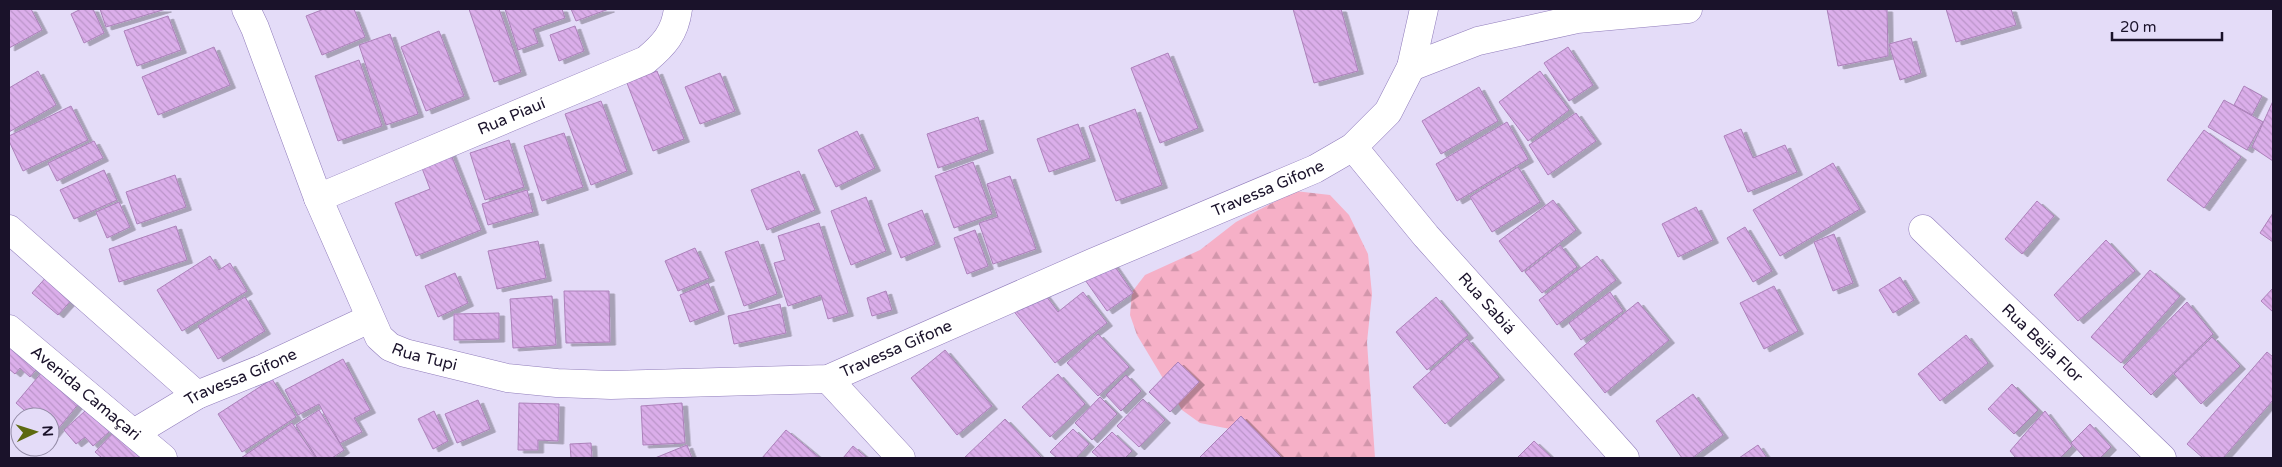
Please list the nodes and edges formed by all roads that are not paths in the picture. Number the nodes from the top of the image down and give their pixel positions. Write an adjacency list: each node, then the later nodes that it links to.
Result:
1 (246, 9): 7 (street, Rua Tupi)
2 (678, 9): 7 (street, Rua Piauí)
3 (1424, 9): 5 (street, Travessa Gifone)
4 (1688, 9): 5 (street)
5 (1410, 67): 6 (street, Travessa Gifone)
6 (1353, 147): 12 (street, Travessa Gifone); 17 (street, Rua Sabiá)
7 (318, 198): 10 (street, Rua Tupi)
8 (9, 229): 13 (street)
9 (1923, 229): 18 (street, Rua Beija Flor)
10 (360, 323): 12 (street, Rua Tupi); 13 (street, Travessa Gifone)
11 (9, 329): 14 (street, Avenida Camaçari)
12 (828, 379): 16 (street)
13 (197, 395): 14 (street, Travessa Gifone)
14 (134, 433): 15 (street, Avenida Camaçari)
15 (163, 458)
16 (901, 458)
17 (1625, 458)
18 (2162, 458)

